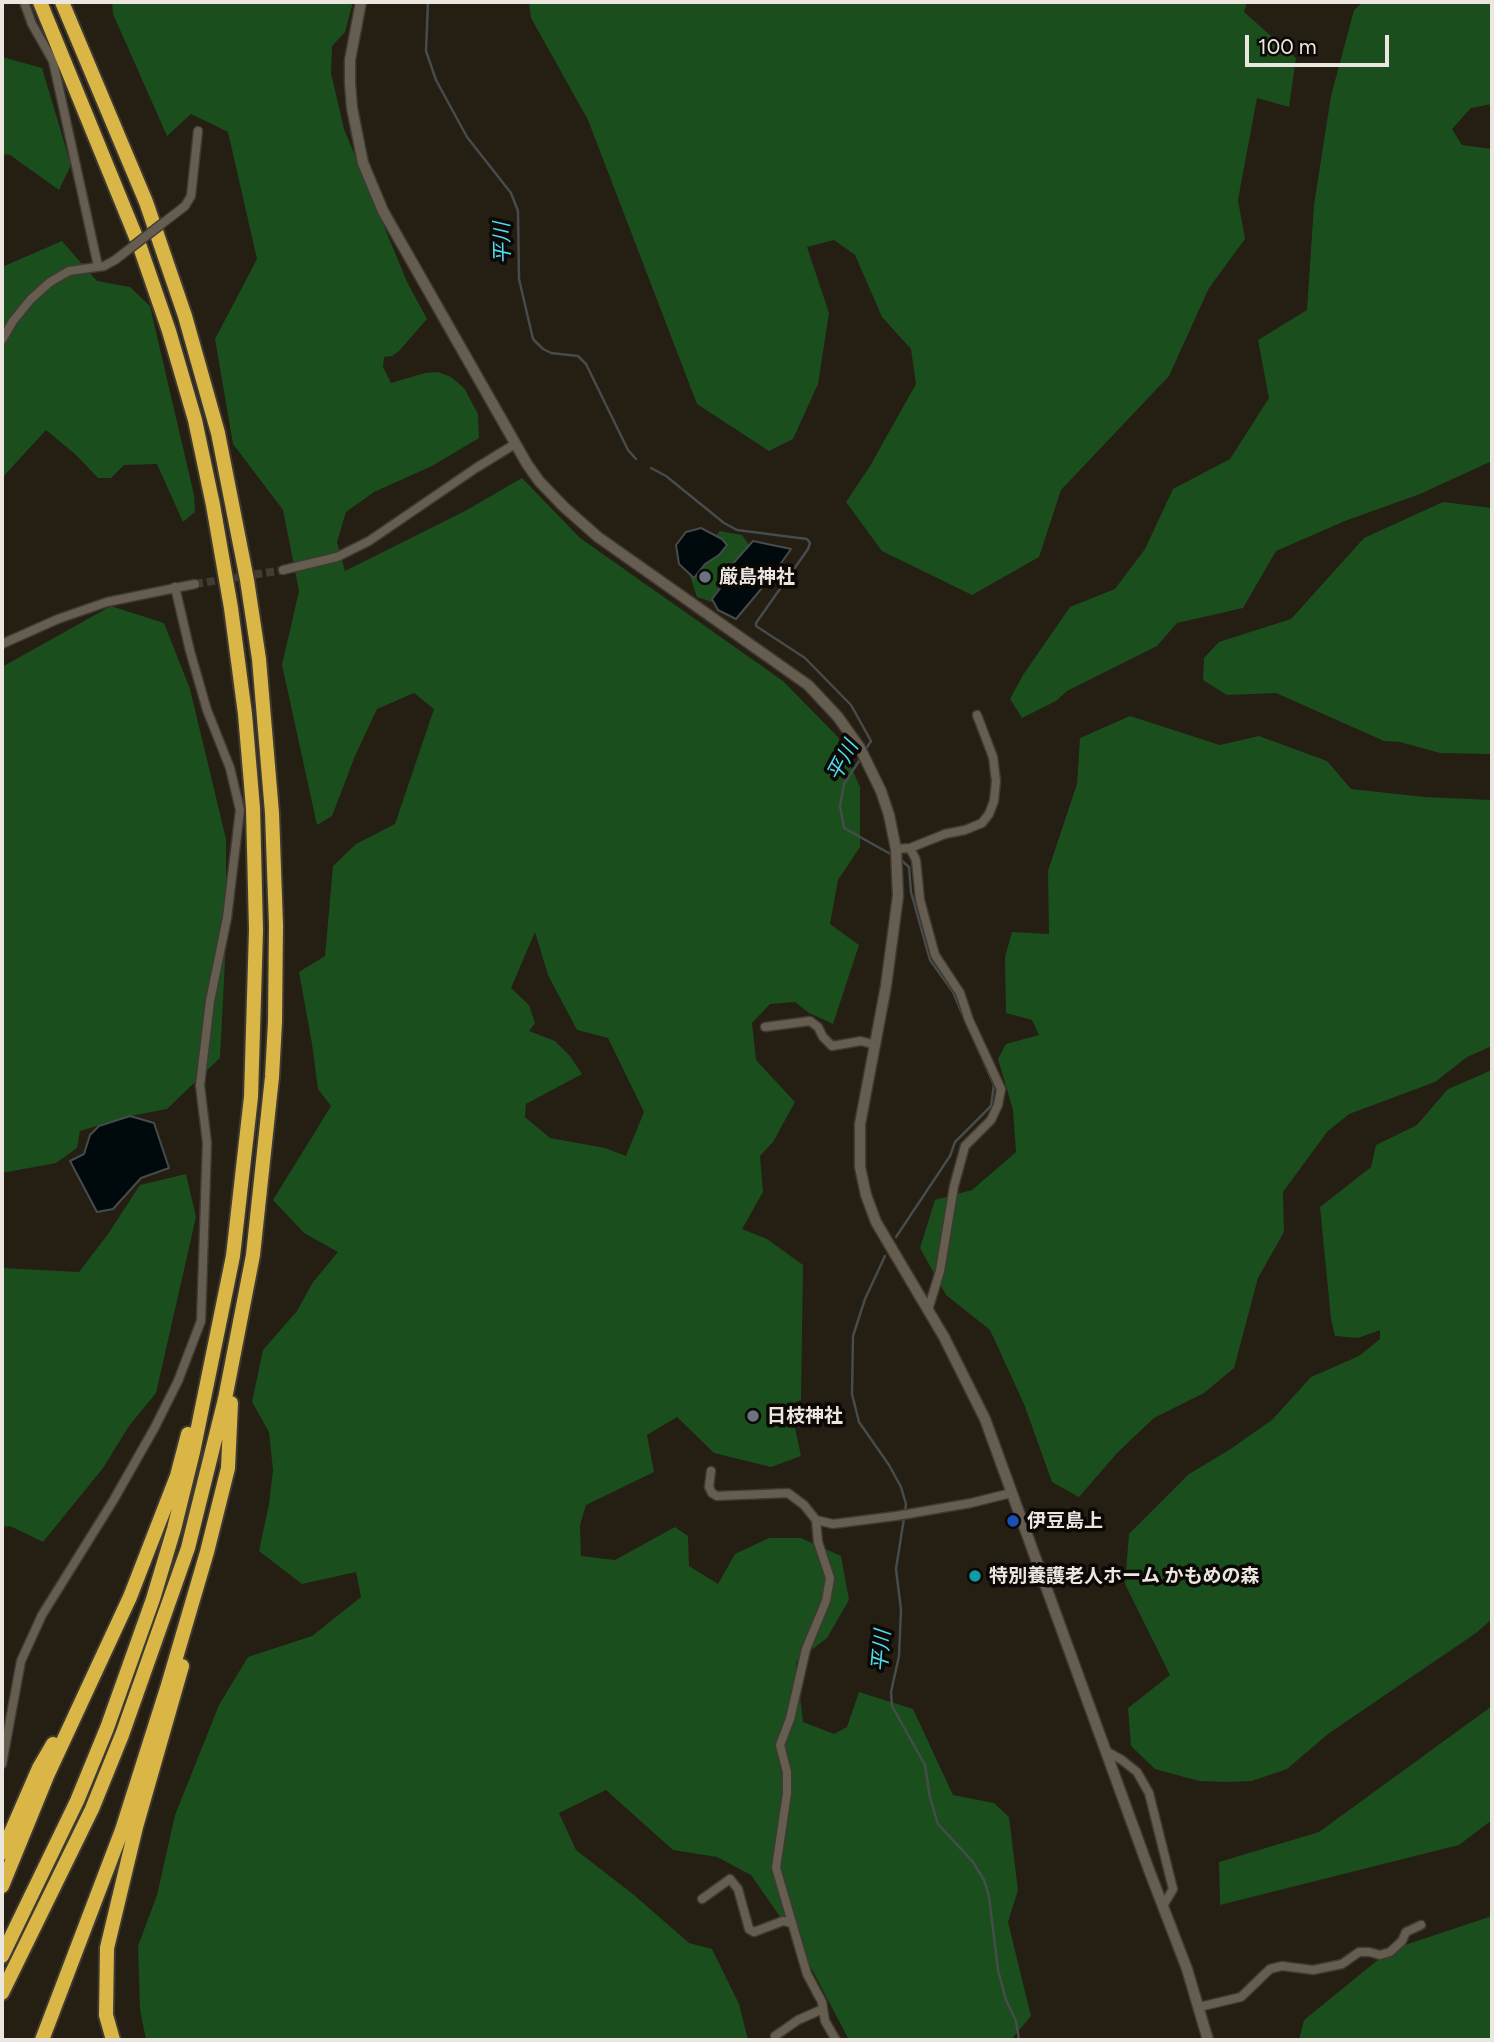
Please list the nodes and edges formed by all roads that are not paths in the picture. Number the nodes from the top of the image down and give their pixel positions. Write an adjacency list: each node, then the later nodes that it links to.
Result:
1 (24, 2): 6 (street)
2 (40, 2): 20 (highway)
3 (62, 2): 18 (highway)
4 (361, 2): 8 (street)
5 (198, 131): 6 (street, bridge)
6 (98, 266): 7 (street)
7 (2, 340)
8 (515, 444): 9 (street); 15 (street)
9 (284, 570)
10 (195, 584): 11 (street)
11 (175, 587): 12 (street); 27 (street)
12 (2, 643)
13 (977, 715): 14 (street)
14 (910, 848): 15 (street); 19 (street)
15 (896, 854): 17 (street)
16 (765, 1027): 17 (street)
17 (876, 1045): 19 (street)
18 (253, 1255): 24 (highway); 35 (highway)
19 (929, 1310): 22 (street)
20 (202, 1403): 25 (highway); 34 (highway)
21 (711, 1471): 23 (street)
22 (1011, 1493): 23 (street); 26 (street)
23 (817, 1520): 32 (street)
24 (207, 1552): 39 (highway); 40 (highway)
25 (87, 1690): 28 (highway); 29 (highway)
26 (1106, 1751): 31 (street); 31 (street)
27 (2, 1764)
28 (2, 1853)
29 (2, 1885)
30 (702, 1899): 32 (street)
31 (1163, 1906): 36 (street)
32 (792, 1923): 37 (street)
33 (1421, 1925): 36 (street)
34 (2, 1956)
35 (2, 1993)
36 (1199, 2007): 42 (street)
37 (823, 2009): 38 (street); 41 (street)
38 (775, 2036)
39 (42, 2040)
40 (113, 2040)
41 (836, 2040)
42 (1208, 2040)

